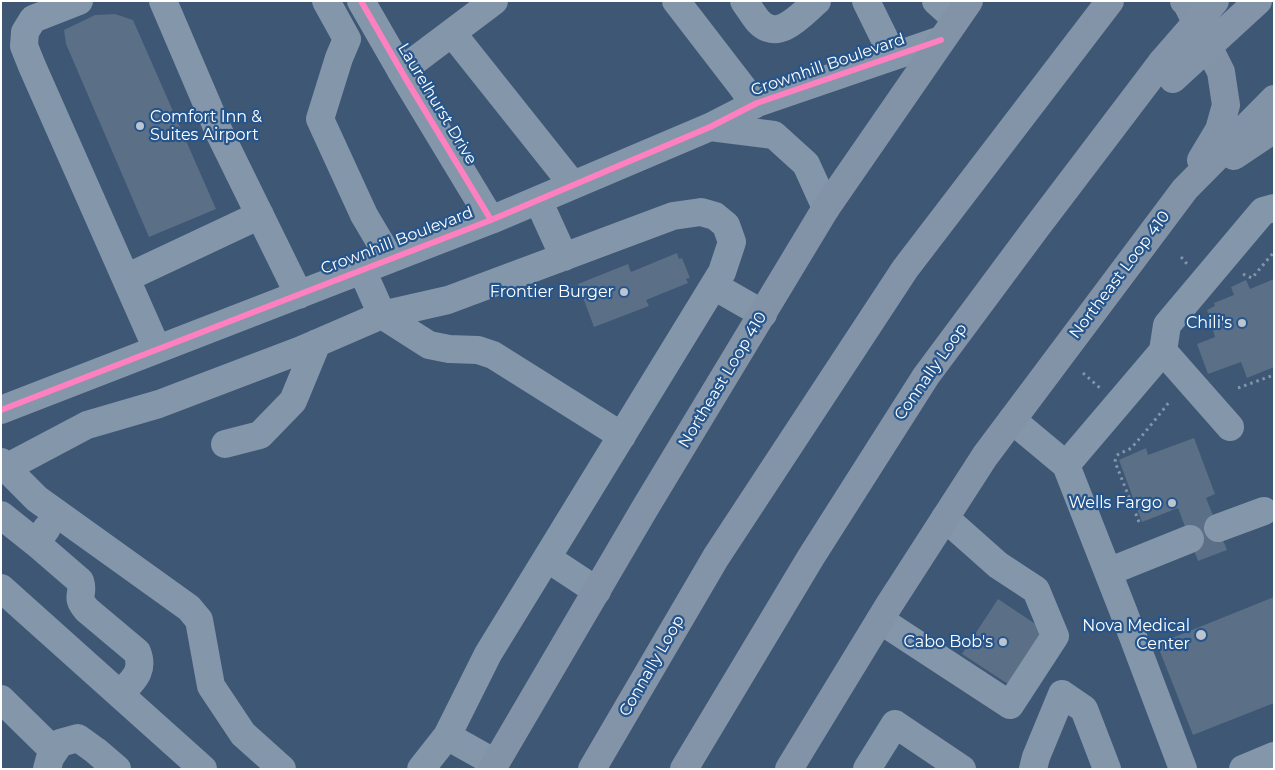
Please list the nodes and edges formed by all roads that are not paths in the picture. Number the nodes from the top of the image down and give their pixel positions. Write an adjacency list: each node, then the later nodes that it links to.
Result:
1 (79, 1): 34 (street)
2 (163, 1): 29 (street)
3 (326, 1): 32 (street)
4 (361, 1): 19 (street, Laurelhurst Drive)
5 (494, 1): 16 (street)
6 (676, 1): 21 (street)
7 (744, 1): 8 (street)
8 (817, 1)
9 (866, 1): 17 (street)
10 (936, 1): 15 (street)
11 (1110, 1): 71 (highway, Connally Loop)
12 (1184, 1): 25 (main road)
13 (1215, 1): 18 (highway, Connally Loop, bridge)
14 (1258, 1): 18 (highway, bridge)
15 (955, 20): 17 (street, Crownhill Boulevard); 27 (main road, Northeast Loop 410)
16 (452, 32): 19 (street); 24 (street)
17 (893, 56): 21 (street, Crownhill Boulevard)
18 (1168, 70): 72 (highway, Connally Loop)
19 (401, 71): 30 (street, Laurelhurst Drive)
20 (1274, 99): 25 (main road, Northeast Loop 410)
21 (754, 104): 22 (street, Crownhill Boulevard)
22 (710, 127): 24 (street, Crownhill Boulevard); 27 (street)
23 (1274, 130): 25 (main road)
24 (573, 185): 26 (street, Crownhill Boulevard)
25 (1184, 189): 43 (main road, Northeast Loop 410)
26 (538, 200): 30 (street, Crownhill Boulevard); 31 (street)
27 (826, 208): 37 (main road, Northeast Loop 410)
28 (1274, 208): 41 (street)
29 (260, 215): 34 (street); 36 (street)
30 (491, 220): 32 (street, Crownhill Boulevard)
31 (564, 257): 35 (street); 38 (street)
32 (390, 259): 33 (street, Crownhill Boulevard)
33 (362, 270): 36 (street, Crownhill Boulevard); 38 (street)
34 (126, 278): 40 (street)
35 (714, 286): 37 (street); 45 (street)
36 (299, 294): 40 (street, Crownhill Boulevard)
37 (763, 314): 59 (main road, Northeast Loop 410)
38 (382, 315): 39 (street); 45 (street)
39 (317, 343): 46 (street); 47 (street)
40 (157, 349): 42 (street, Crownhill Boulevard)
41 (1163, 351): 44 (street); 48 (street)
42 (1, 410)
43 (1012, 420): 48 (street); 52 (main road, Northeast Loop 410)
44 (1230, 426)
45 (622, 436): 56 (street)
46 (225, 444)
47 (4, 465): 50 (street)
48 (1066, 466): 57 (street)
49 (1264, 511): 53 (street)
50 (56, 513): 55 (street); 66 (street)
51 (1, 515): 55 (street)
52 (945, 518): 60 (main road, Northeast Loop 410); 60 (street)
53 (1218, 528)
54 (1190, 540): 57 (street)
55 (36, 543): 61 (street)
56 (546, 558): 59 (street); 63 (street)
57 (1108, 572): 78 (street)
58 (1, 588): 61 (street)
59 (597, 591): 67 (main road, Northeast Loop 410)
60 (880, 620): 73 (main road, Northeast Loop 410)
61 (120, 694): 69 (street)
62 (1, 699): 65 (street)
63 (447, 736): 67 (street); 70 (street)
64 (1274, 756): 79 (street)
65 (50, 760): 68 (street)
66 (271, 765)
67 (494, 766)
68 (117, 769)
69 (203, 769)
70 (421, 769)
71 (592, 769)
72 (684, 769)
73 (789, 769)
74 (867, 769): 75 (street)
75 (962, 769)
76 (1034, 769): 77 (street)
77 (1107, 769)
78 (1183, 769)
79 (1243, 769)

